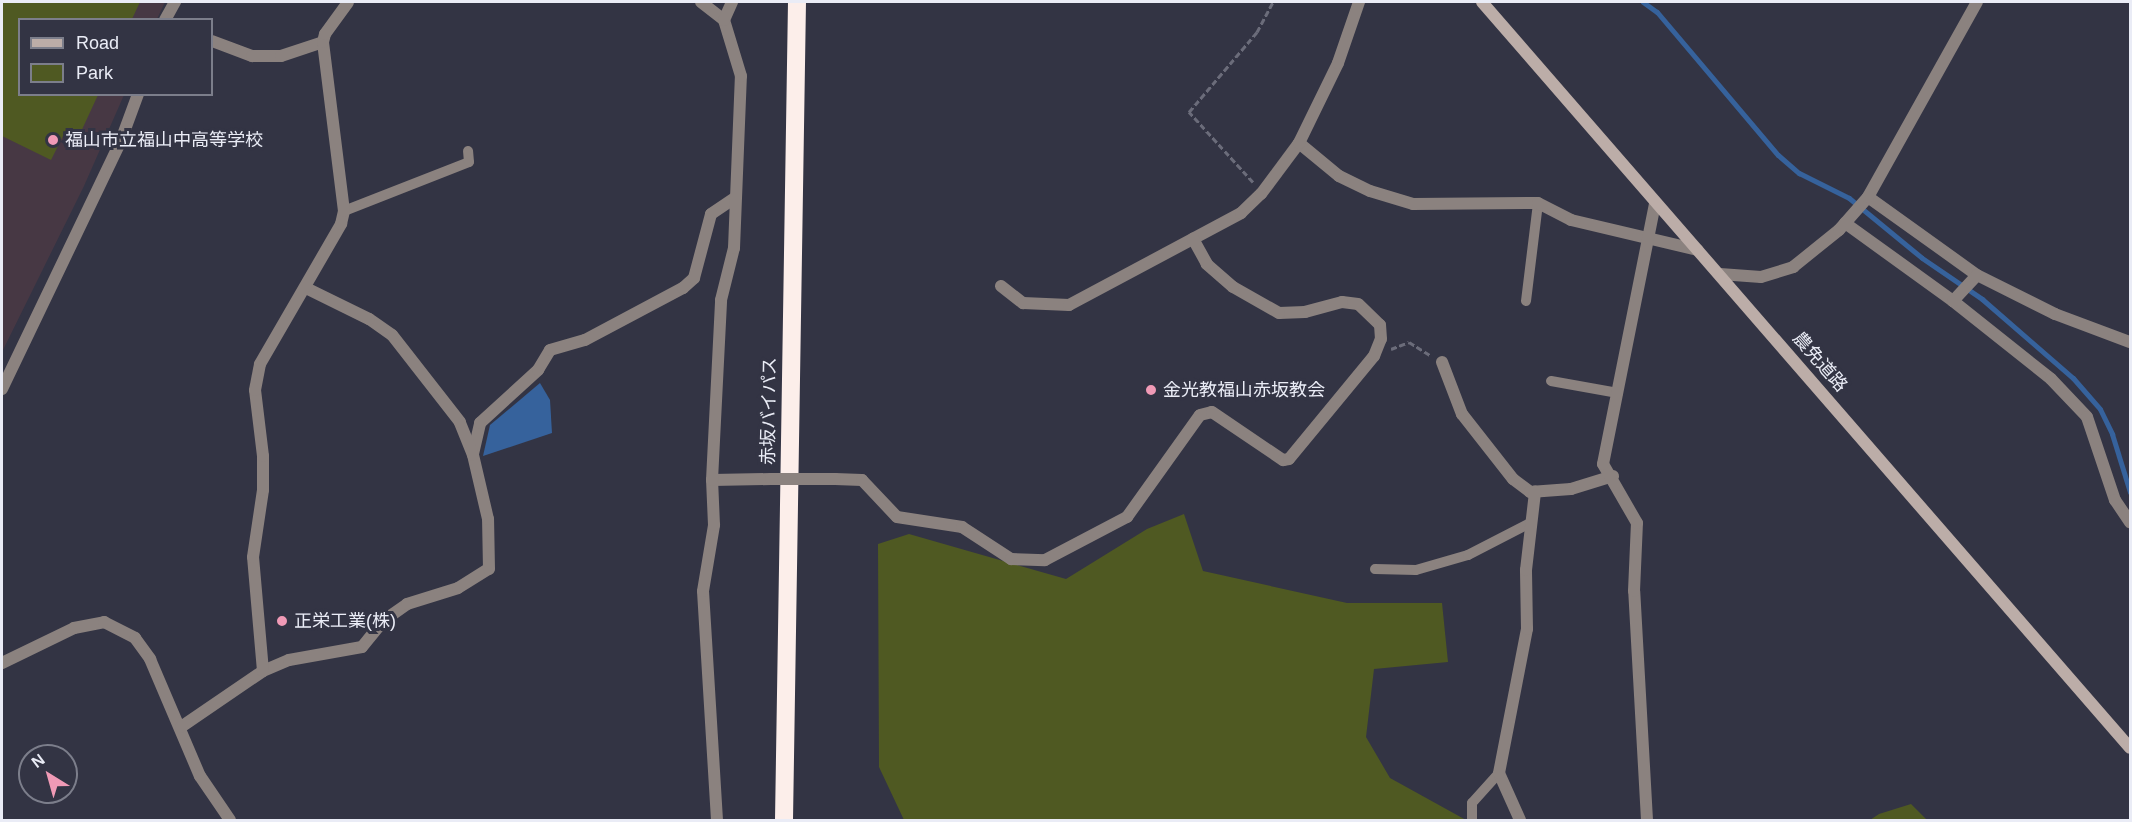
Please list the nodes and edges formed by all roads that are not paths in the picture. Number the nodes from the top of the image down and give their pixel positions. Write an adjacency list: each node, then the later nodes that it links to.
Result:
1 (175, 2): 10 (street)
2 (348, 2): 13 (street)
3 (701, 2): 11 (street)
4 (732, 2): 11 (street)
5 (797, 2): 51 (highway, 赤坂バイパス)
6 (806, 2): 52 (highway, 赤坂バイパス)
7 (1359, 2): 15 (street)
8 (1482, 2): 19 (street, 農免道路)
9 (1977, 2): 18 (street)
10 (166, 18)
11 (724, 20): 17 (street)
12 (213, 41): 13 (street)
13 (323, 42): 21 (street)
14 (137, 96): 35 (street)
15 (1299, 143): 20 (street); 24 (street)
16 (468, 151): 21 (lane)
17 (736, 197): 37 (street); 39 (street)
18 (1866, 200): 22 (street); 27 (street)
19 (1655, 202): 23 (street); 25 (street, 農免道路)
20 (1538, 203): 23 (street); 30 (lane)
21 (344, 211): 29 (street)
22 (1847, 221): 26 (street); 31 (street)
23 (1649, 236): 25 (street); 36 (street)
24 (1193, 240): 28 (street); 39 (street, bridge)
25 (1698, 250): 26 (street, 農免道路)
26 (1720, 274): 47 (street, 農免道路)
27 (1974, 280): 31 (street); 32 (street)
28 (1001, 286)
29 (306, 288): 37 (street); 45 (street)
30 (1526, 301)
31 (1953, 301): 41 (street)
32 (2130, 342)
33 (1442, 362): 40 (street)
34 (1551, 381): 36 (lane)
35 (2, 389)
36 (1618, 393): 38 (street)
37 (473, 455): 45 (street)
38 (1613, 476): 40 (street); 55 (street)
39 (712, 480): 50 (street)
40 (1535, 492): 42 (street)
41 (2130, 522)
42 (1530, 523): 43 (lane); 48 (street)
43 (1375, 569)
44 (2, 663): 46 (street)
45 (263, 671): 46 (street)
46 (181, 727): 49 (street)
47 (2130, 748)
48 (1499, 773): 53 (lane); 54 (street)
49 (230, 820)
50 (717, 820)
51 (784, 820)
52 (794, 820)
53 (1472, 820)
54 (1520, 820)
55 (1647, 820)

